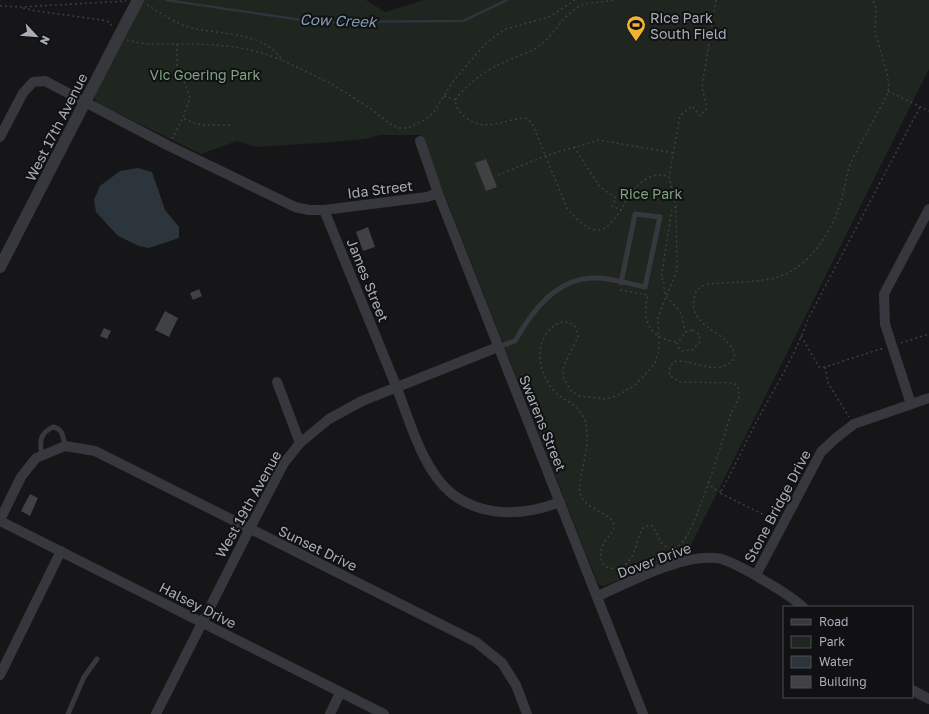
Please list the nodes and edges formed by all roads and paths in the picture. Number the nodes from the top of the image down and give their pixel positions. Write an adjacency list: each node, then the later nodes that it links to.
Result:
1 (575, 0): 12 (path)
2 (613, 0): 13 (path)
3 (716, 0): 23 (path)
4 (873, 0): 11 (path)
5 (137, 2): 7 (path); 8 (street, West 17th Avenue, bridge); 10 (path)
6 (0, 6): 7 (path)
7 (21, 7): 8 (path)
8 (119, 36): 9 (path); 14 (street, West 17th Avenue)
9 (177, 44): 10 (path); 17 (path)
10 (282, 60): 12 (path)
11 (888, 91): 15 (path); 54 (path)
12 (444, 96): 13 (path)
13 (455, 100): 24 (path)
14 (86, 102): 19 (street); 21 (street); 33 (street, West 17th Avenue)
15 (920, 107): 16 (path); 40 (path)
16 (929, 111)
17 (183, 118): 18 (path); 21 (path)
18 (230, 125)
19 (0, 137)
20 (420, 141): 27 (street, Swarens Street)
21 (169, 146): 30 (street)
22 (574, 147): 23 (path); 24 (path); 31 (path)
23 (674, 153): 26 (path)
24 (546, 156): 25 (path); 31 (path)
25 (498, 175)
26 (669, 177): 28 (path); 31 (path)
27 (438, 194): 30 (street, Ida Street); 43 (street, Swarens Street)
28 (676, 207): 36 (path); 36 (path)
29 (929, 209): 49 (street)
30 (324, 210): 47 (street, James Street)
31 (620, 210): 32 (path)
32 (625, 212)
33 (0, 267)
34 (621, 282): 34 (lane); 43 (lane)
35 (620, 290): 39 (path)
36 (666, 295): 37 (path); 39 (path)
37 (686, 333): 41 (path); 41 (path)
38 (929, 334): 42 (path)
39 (657, 335): 41 (path); 54 (path)
40 (801, 336): 45 (path); 55 (path)
41 (678, 342)
42 (897, 344)
43 (498, 347): 47 (street, West 19th Avenue); 56 (street, Swarens Street)
44 (886, 348): 45 (path)
45 (824, 368): 50 (path)
46 (277, 382): 51 (street)
47 (397, 387): 51 (street, West 19th Avenue); 56 (street, James Street)
48 (929, 398): 49 (street, Stone Bridge Drive)
49 (911, 404): 61 (street, Stone Bridge Drive)
50 (851, 419)
51 (300, 443): 59 (street, West 19th Avenue)
52 (65, 446): 53 (street); 53 (lane); 59 (street, Sunset Drive)
53 (42, 455): 57 (street)
54 (708, 482): 55 (path)
55 (721, 492): 58 (path)
56 (560, 502): 62 (street, Swarens Street)
57 (0, 520): 60 (street, Halsey Drive)
58 (778, 522)
59 (249, 530): 64 (street, West 19th Avenue); 74 (street, Sunset Drive)
60 (61, 551): 64 (street, Halsey Drive); 66 (street)
61 (756, 576): 62 (street, Dover Drive); 63 (street, Dover Drive)
62 (598, 596): 75 (street, Swarens Street)
63 (802, 606)
64 (202, 623): 68 (street, Halsey Drive); 71 (street, West 19th Avenue)
65 (97, 659): 70 (lane)
66 (0, 675)
67 (913, 690): 69 (street)
68 (340, 693): 72 (street); 73 (street, Halsey Drive)
69 (929, 698)
70 (68, 714)
71 (156, 714)
72 (330, 714)
73 (384, 714)
74 (527, 714)
75 (643, 714)

